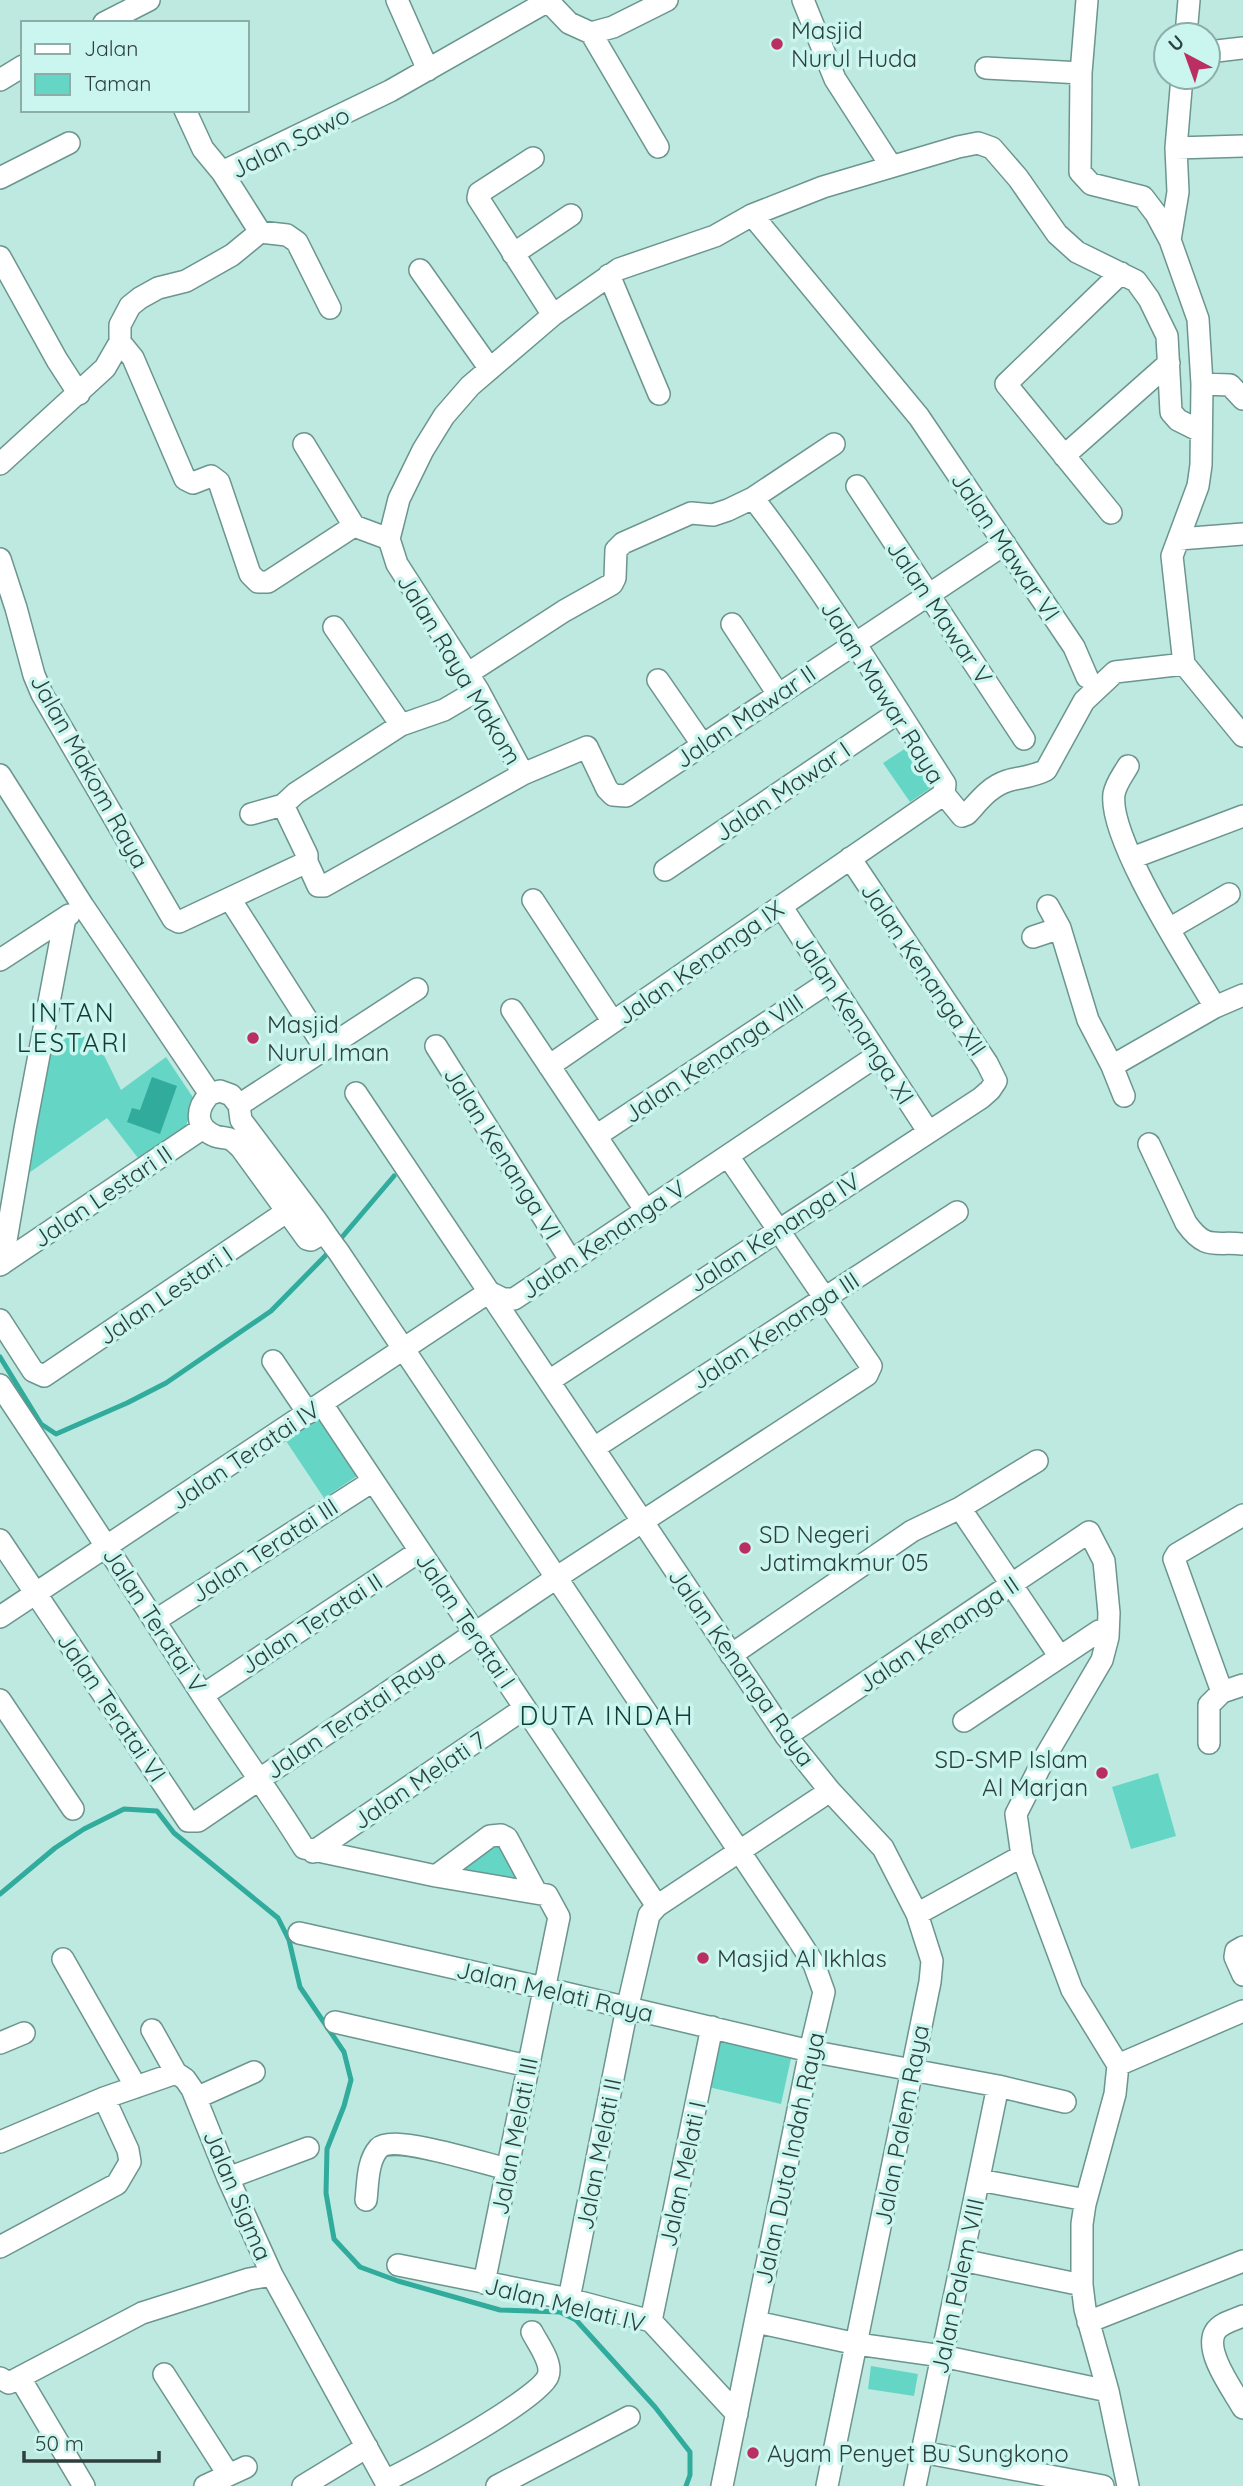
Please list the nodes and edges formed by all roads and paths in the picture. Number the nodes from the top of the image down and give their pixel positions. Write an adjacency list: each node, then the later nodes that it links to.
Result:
1 (397, 0): 16 (street)
2 (548, 0): 11 (street); 16 (street, Jalan Sawo)
3 (667, 0): 11 (street)
4 (803, 0): 26 (street)
5 (1087, 0): 17 (street)
6 (1189, 0): 10 (street)
7 (147, 1): 8 (street); 9 (street)
8 (108, 21)
9 (152, 21)
10 (1187, 21)
11 (591, 33): 23 (street)
12 (1243, 48): 13 (street)
13 (1222, 50)
14 (21, 67): 18 (street)
15 (986, 68): 17 (street)
16 (428, 70): 27 (street, Jalan Sawo)
17 (1081, 73): 30 (street)
18 (0, 80)
19 (1181, 91): 24 (street)
20 (186, 112): 27 (street)
21 (69, 143): 28 (street)
22 (1243, 146): 24 (street)
23 (657, 147)
24 (1177, 148): 29 (street)
25 (533, 158): 35 (street)
26 (891, 166): 32 (street); 38 (street)
27 (222, 172): 33 (street, Jalan Sawo)
28 (0, 178)
29 (1178, 191): 30 (street); 34 (street)
30 (1128, 194): 34 (street)
31 (571, 215): 35 (street)
32 (752, 215): 39 (street); 61 (street, Jalan Mawar VI)
33 (260, 232): 40 (street); 42 (street)
34 (1170, 240): 45 (street)
35 (513, 254): 41 (street)
36 (0, 257): 46 (street)
37 (420, 270): 44 (street)
38 (1121, 274): 43 (street); 52 (street)
39 (610, 275): 41 (street); 47 (street)
40 (330, 308)
41 (554, 315): 44 (street)
42 (120, 342): 46 (street); 57 (street)
43 (1169, 363): 49 (street); 52 (street)
44 (490, 369): 59 (street)
45 (1202, 384): 48 (street); 49 (street)
46 (79, 394): 53 (street)
47 (659, 394)
48 (1243, 399)
49 (1200, 431): 60 (street)
50 (304, 444): 57 (street)
51 (834, 444): 55 (street)
52 (1064, 456): 56 (street)
53 (0, 464)
54 (857, 485): 63 (street, Jalan Mawar V)
55 (753, 498): 66 (street, Jalan Mawar Raya); 70 (street)
56 (1111, 513)
57 (354, 526): 59 (street)
58 (1243, 534): 60 (street)
59 (389, 539): 70 (street, Jalan Raya Makom)
60 (1179, 539): 67 (street)
61 (1005, 544): 63 (street, Jalan Mawar II); 68 (street, Jalan Mawar VI)
62 (0, 559): 89 (street, Jalan Makom Raya)
63 (929, 594): 66 (street, Jalan Mawar II); 75 (street, Jalan Mawar V)
64 (733, 624): 71 (street)
65 (334, 627): 73 (street)
66 (854, 644): 71 (street, Jalan Mawar II); 72 (street, Jalan Mawar Raya)
67 (1184, 664): 74 (street); 80 (street)
68 (1087, 677)
69 (658, 680): 76 (street)
70 (472, 682): 73 (street); 78 (street, Jalan Raya Makom)
71 (778, 694): 76 (street, Jalan Mawar II)
72 (899, 712): 80 (street, Jalan Mawar Raya); 87 (street, Jalan Mawar I)
73 (401, 725): 81 (street)
74 (1243, 736)
75 (1024, 739)
76 (702, 744): 78 (street, Jalan Mawar II)
77 (1128, 765): 84 (street)
78 (523, 774): 86 (street)
79 (0, 775): 91 (street)
80 (944, 794): 85 (street, Jalan Mawar Raya)
81 (283, 805): 82 (street); 86 (street)
82 (251, 814)
83 (1243, 816): 84 (street)
84 (1132, 858): 96 (street)
85 (850, 859): 92 (street, Jalan Kenanga IX); 110 (street, Jalan Kenanga XII)
86 (307, 862): 89 (street)
87 (665, 870)
88 (1229, 894): 96 (street)
89 (230, 899): 106 (street)
90 (533, 900): 104 (street)
91 (83, 906): 94 (street); 113 (street)
92 (781, 906): 99 (street, Jalan Kenanga XI); 104 (street, Jalan Kenanga IX)
93 (1048, 906): 95 (street)
94 (65, 918): 98 (street); 128 (street)
95 (1060, 928): 97 (street); 109 (street)
96 (1169, 929): 102 (street)
97 (1033, 937)
98 (0, 960)
99 (830, 981): 107 (street, Jalan Kenanga XI); 118 (street, Jalan Kenanga VIII)
100 (417, 989): 106 (street)
101 (1243, 995): 102 (street)
102 (1215, 1007): 109 (street)
103 (512, 1010): 108 (street)
104 (613, 1022): 108 (street, Jalan Kenanga IX)
105 (436, 1046): 127 (street, Jalan Kenanga VI)
106 (325, 1048): 111 (street)
107 (878, 1055): 117 (street, Jalan Kenanga XI); 121 (street, Jalan Kenanga V)
108 (550, 1066): 118 (street)
109 (1112, 1066): 114 (street)
110 (996, 1081): 117 (street, Jalan Kenanga IV)
111 (260, 1093): 115 (street); 119 (street)
112 (356, 1093): 129 (street, Jalan Kenanga V)
113 (210, 1094): 115 (street); 116 (street)
114 (1124, 1096)
115 (239, 1105): 119 (street)
116 (203, 1128): 122 (street); 128 (street, Jalan Lestari II)
117 (928, 1131): 125 (street, Jalan Kenanga IV)
118 (596, 1136): 123 (street)
119 (256, 1139): 122 (street)
120 (1149, 1144): 126 (street)
121 (728, 1156): 123 (street, Jalan Kenanga V); 125 (street)
122 (294, 1207): 131 (street, Jalan Lestari I); 132 (street, Jalan Duta Indah Raya)
123 (646, 1211): 127 (street, Jalan Kenanga V)
124 (957, 1212): 130 (street, Jalan Kenanga III)
125 (778, 1229): 130 (street); 134 (street, Jalan Kenanga IV)
126 (1243, 1244)
127 (571, 1261): 129 (street, Jalan Kenanga V)
128 (1, 1264)
129 (489, 1292): 132 (street, Jalan Teratai IV); 134 (street, Jalan Kenanga Raya)
130 (825, 1298): 137 (street, Jalan Kenanga III); 142 (street, Jalan Teratai Raya)
131 (0, 1320)
132 (404, 1350): 136 (street, Jalan Teratai IV); 146 (street, Jalan Duta Indah Raya)
133 (273, 1360): 136 (street, Jalan Teratai I)
134 (549, 1381): 137 (street, Jalan Kenanga Raya)
135 (0, 1385): 144 (street, Jalan Teratai V)
136 (315, 1409): 139 (street, Jalan Teratai I); 144 (street, Jalan Teratai IV)
137 (594, 1448): 142 (street, Jalan Kenanga Raya)
138 (1037, 1461): 140 (street)
139 (373, 1481): 145 (street, Jalan Teratai I); 150 (street, Jalan Teratai III)
140 (960, 1508): 147 (street); 153 (street)
141 (1243, 1515): 156 (street)
142 (643, 1521): 146 (street, Jalan Teratai Raya); 153 (street, Jalan Kenanga Raya)
143 (0, 1541): 148 (street, Jalan Teratai VI)
144 (108, 1546): 148 (street, Jalan Teratai IV); 150 (street, Jalan Teratai V)
145 (420, 1551): 152 (street, Jalan Teratai I); 157 (street, Jalan Teratai II)
146 (555, 1579): 152 (street, Jalan Teratai Raya); 167 (street, Jalan Duta Indah Raya)
147 (1012, 1584): 154 (street); 161 (street, Jalan Kenanga II); 169 (street, Jalan Kenanga II)
148 (36, 1594): 149 (street, Jalan Teratai IV); 166 (street, Jalan Teratai VI)
149 (0, 1617)
150 (156, 1620): 157 (street, Jalan Teratai V)
151 (1099, 1631): 154 (street)
152 (475, 1633): 159 (street, Jalan Teratai I); 163 (street, Jalan Teratai Raya)
153 (732, 1655): 161 (street, Jalan Kenanga Raya)
154 (1060, 1657): 160 (street)
155 (1243, 1685): 156 (street)
156 (1222, 1692): 162 (street)
157 (203, 1695): 163 (street, Jalan Teratai V)
158 (0, 1700): 165 (street)
159 (525, 1708): 168 (street, Jalan Melati 7); 172 (street, Jalan Teratai I)
160 (964, 1721)
161 (786, 1736): 164 (street, Jalan Kenanga Raya)
162 (1209, 1743)
163 (260, 1778): 166 (street, Jalan Teratai Raya); 168 (street, Jalan Teratai V)
164 (830, 1791): 167 (street, Jalan Kenanga Raya); 173 (street, Jalan Palem Raya)
165 (73, 1809)
166 (188, 1821)
167 (738, 1851): 172 (street, Jalan Kenanga Raya); 186 (street, Jalan Duta Indah Raya)
168 (313, 1852): 170 (street)
169 (1022, 1856): 173 (street); 187 (street)
170 (436, 1876): 171 (street); 171 (street, Jalan Melati III)
171 (536, 1892): 178 (street, Jalan Melati III)
172 (657, 1906): 179 (street)
173 (917, 1914): 189 (street, Jalan Palem Raya)
174 (299, 1933): 178 (street, Jalan Melati Raya)
175 (1243, 1947): 177 (street)
176 (62, 1959): 193 (street)
177 (1243, 1975)
178 (544, 1988): 179 (street, Jalan Melati Raya); 188 (street, Jalan Melati III)
179 (629, 2001): 182 (street, Jalan Melati Raya); 213 (street, Jalan Melati II)
180 (1243, 2011): 187 (street)
181 (335, 2022): 188 (street)
182 (712, 2027): 186 (street, Jalan Melati Raya); 215 (street, Jalan Melati I)
183 (152, 2030): 191 (street, Jalan Sigma)
184 (24, 2033): 185 (street)
185 (0, 2043)
186 (810, 2051): 189 (street, Jalan Melati Raya); 217 (street, Jalan Duta Indah Raya)
187 (1118, 2065): 205 (street)
188 (528, 2066): 201 (street, Jalan Melati III)
189 (914, 2070): 192 (street, Jalan Melati Raya); 219 (street, Jalan Palem Raya)
190 (254, 2072): 195 (street)
191 (176, 2073): 193 (street); 195 (street, Jalan Sigma)
192 (998, 2085): 196 (street, Jalan Melati Raya); 203 (street, Jalan Palem VIII)
193 (136, 2087): 194 (street)
194 (104, 2098): 199 (street); 206 (street)
195 (196, 2098): 202 (street, Jalan Sigma)
196 (1065, 2102)
197 (37, 2111): 198 (street)
198 (0, 2126)
199 (0, 2142)
200 (308, 2148): 202 (street)
201 (507, 2169): 204 (street); 211 (street, Jalan Melati III)
202 (228, 2178): 210 (street, Jalan Sigma)
203 (979, 2180): 205 (street); 207 (street, Jalan Palem VIII)
204 (366, 2200)
205 (1086, 2200): 212 (street)
206 (0, 2247)
207 (962, 2260): 212 (street); 220 (street, Jalan Palem VIII)
208 (1243, 2261): 216 (street)
209 (398, 2265): 211 (street, Jalan Melati IV)
210 (272, 2275): 222 (street); 227 (street, Jalan Sigma)
211 (484, 2283): 213 (street, Jalan Melati IV)
212 (1082, 2285): 216 (street)
213 (569, 2299): 215 (street, Jalan Melati IV)
214 (1243, 2316): 224 (street)
215 (652, 2321): 225 (street, Jalan Melati IV)
216 (1092, 2321): 223 (street)
217 (756, 2322): 219 (street); 225 (street, Jalan Duta Indah Raya)
218 (532, 2332): 229 (street)
219 (857, 2344): 220 (street); 235 (street, Jalan Palem Raya)
220 (942, 2356): 223 (street); 228 (street, Jalan Palem VIII)
221 (164, 2374): 231 (street)
222 (10, 2378): 230 (street)
223 (1108, 2391): 238 (street)
224 (1243, 2408)
225 (737, 2414): 234 (street, Jalan Duta Indah Raya)
226 (629, 2417): 233 (street)
227 (367, 2447): 229 (street, Jalan Sigma); 232 (street)
228 (922, 2452): 236 (street, Jalan Palem VIII); 237 (street)
229 (386, 2483)
230 (84, 2486)
231 (205, 2486)
232 (303, 2486)
233 (497, 2486)
234 (722, 2486)
235 (827, 2486)
236 (915, 2486)
237 (1104, 2486)
238 (1128, 2486)

